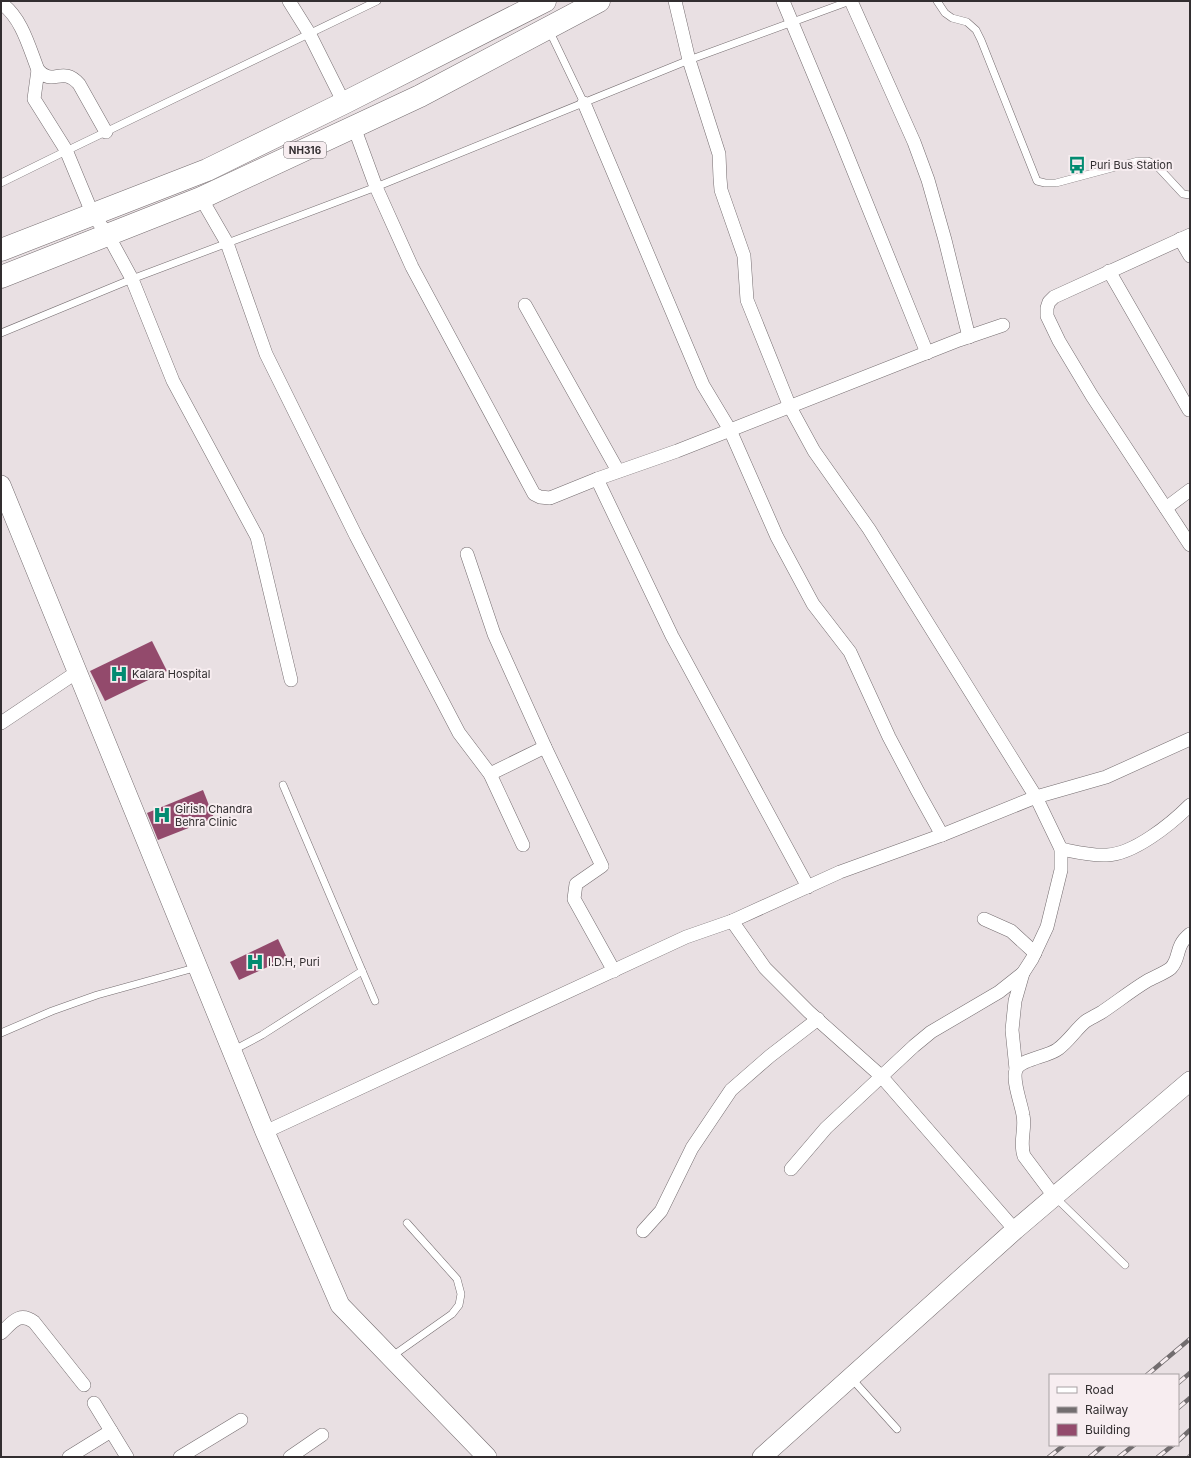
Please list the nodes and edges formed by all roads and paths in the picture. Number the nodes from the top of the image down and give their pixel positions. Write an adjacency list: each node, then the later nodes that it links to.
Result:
1 (289, 1): 12 (street)
2 (377, 1): 12 (lane)
3 (545, 1): 15 (highway, NH316)
4 (599, 1): 11 (highway, NH316)
5 (675, 1): 13 (street)
6 (783, 1): 10 (street)
7 (851, 1): 10 (lane); 36 (street)
8 (937, 1): 22 (lane)
9 (1, 3): 14 (street)
10 (791, 22): 13 (lane); 37 (street)
11 (548, 29): 16 (lane); 17 (highway, NH316)
12 (310, 33): 15 (street); 18 (lane)
13 (689, 60): 16 (lane); 38 (street)
14 (38, 70): 18 (street); 19 (street)
15 (344, 103): 24 (highway, NH316)
16 (584, 103): 21 (lane); 40 (street)
17 (354, 126): 21 (street); 23 (highway, NH316)
18 (106, 132): 19 (lane)
19 (66, 150): 20 (lane); 24 (street)
20 (1, 184)
21 (376, 187): 27 (lane); 42 (street)
22 (1190, 195)
23 (201, 198): 25 (highway, NH316); 27 (street)
24 (93, 216): 25 (street); 28 (highway, NH316)
25 (108, 235): 31 (highway, NH316); 32 (street)
26 (1185, 237): 29 (street); 30 (street)
27 (227, 244): 32 (lane); 53 (street)
28 (1, 250)
29 (1190, 256)
30 (1109, 272): 39 (street); 45 (street)
31 (1, 277)
32 (132, 279): 35 (lane); 49 (street)
33 (525, 305): 41 (street)
34 (1003, 326): 36 (street)
35 (1, 333)
36 (969, 337): 37 (street)
37 (927, 353): 38 (street)
38 (790, 407): 40 (street); 55 (street)
39 (1189, 410)
40 (730, 430): 41 (street); 57 (street)
41 (618, 471): 42 (street)
42 (597, 478): 60 (street)
43 (1, 485): 48 (main road)
44 (1190, 490): 45 (street)
45 (1166, 508): 46 (street)
46 (1190, 545)
47 (467, 554): 52 (street)
48 (77, 672): 50 (street); 65 (main road)
49 (291, 680)
50 (1, 723)
51 (1190, 739): 55 (street)
52 (546, 747): 53 (street); 67 (street)
53 (490, 774): 58 (street)
54 (283, 785): 66 (lane)
55 (1036, 797): 57 (street); 59 (street)
56 (1190, 805): 59 (street)
57 (942, 835): 60 (street)
58 (523, 845)
59 (1061, 849): 64 (street)
60 (808, 886): 62 (street)
61 (984, 919): 64 (street)
62 (732, 922): 67 (street); 70 (street)
63 (1190, 934): 73 (street)
64 (1035, 953): 68 (street)
65 (198, 967): 71 (lane); 72 (main road)
66 (362, 971): 69 (lane); 72 (lane)
67 (614, 971): 76 (street)
68 (1023, 973): 73 (street); 74 (street)
69 (375, 1001)
70 (818, 1019): 74 (street); 81 (street)
71 (1, 1033)
72 (232, 1051): 76 (main road)
73 (1016, 1069): 78 (street)
74 (881, 1076): 77 (street); 80 (street)
75 (1190, 1081): 78 (main road)
76 (265, 1132): 84 (main road)
77 (792, 1169)
78 (1054, 1196): 80 (main road); 82 (lane)
79 (407, 1224): 84 (lane)
80 (1014, 1230): 85 (main road)
81 (643, 1231)
82 (1125, 1265)
83 (1, 1333): 86 (street)
84 (391, 1358): 96 (main road)
85 (850, 1377): 89 (lane); 97 (main road)
86 (84, 1385)
87 (94, 1403): 90 (street)
88 (241, 1420): 95 (street)
89 (897, 1429)
90 (111, 1431): 93 (street); 94 (street)
91 (322, 1435): 92 (street)
92 (294, 1456)
93 (69, 1457)
94 (128, 1457)
95 (180, 1457)
96 (487, 1457)
97 (762, 1457)

